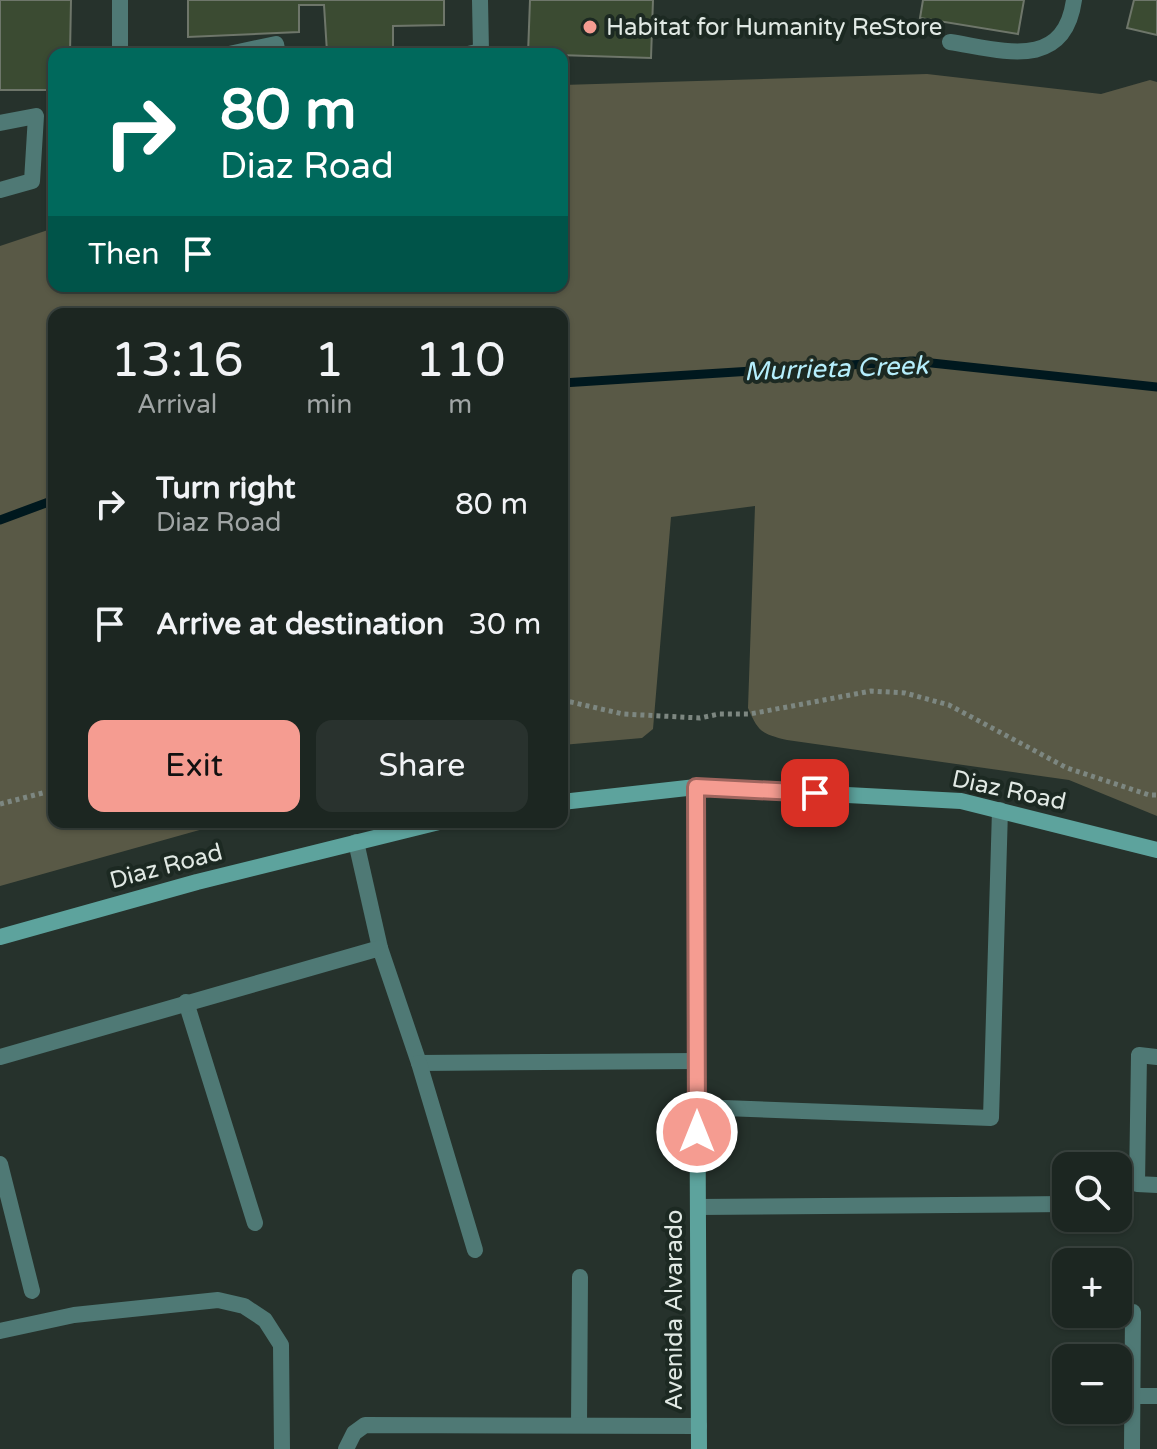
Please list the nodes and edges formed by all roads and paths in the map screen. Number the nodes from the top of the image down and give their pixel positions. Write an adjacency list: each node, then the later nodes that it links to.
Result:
1 (120, 0): 5 (lane)
2 (480, 0): 8 (lane)
3 (1074, 0): 4 (lane)
4 (950, 42)
5 (120, 48)
6 (257, 48): 7 (lane)
7 (277, 48)
8 (481, 48)
9 (0, 123): 10 (lane)
10 (0, 190)
11 (568, 701): 14 (path)
12 (696, 787): 15 (main road, Diaz Road); 17 (main road, Diaz Road); 26 (main road, Avenida Alvarado)
13 (48, 791): 16 (path)
14 (1157, 795)
15 (568, 801)
16 (0, 804)
17 (1000, 810): 20 (main road, Diaz Road); 28 (lane)
18 (414, 828): 19 (main road, Diaz Road)
19 (356, 842): 21 (main road, Diaz Road); 22 (lane)
20 (1157, 850)
21 (0, 937)
22 (380, 948): 23 (lane); 27 (lane)
23 (186, 1002): 24 (lane); 33 (lane)
24 (0, 1057)
25 (1157, 1057): 30 (lane)
26 (697, 1061): 27 (lane); 28 (main road, Avenida Alvarado)
27 (419, 1063): 34 (lane)
28 (697, 1107): 32 (main road, Avenida Alvarado)
29 (0, 1164): 36 (lane)
30 (1157, 1185)
31 (1052, 1204): 32 (lane)
32 (698, 1207): 43 (main road, Avenida Alvarado)
33 (255, 1223)
34 (475, 1250)
35 (580, 1277): 42 (lane)
36 (32, 1291)
37 (1133, 1312): 39 (lane)
38 (0, 1331): 44 (lane)
39 (1132, 1396): 40 (lane)
40 (1157, 1396)
41 (1132, 1424): 47 (lane)
42 (579, 1425): 43 (lane); 45 (lane)
43 (699, 1426): 46 (main road, Avenida Alvarado)
44 (282, 1449)
45 (346, 1449)
46 (699, 1449)
47 (1132, 1449)

